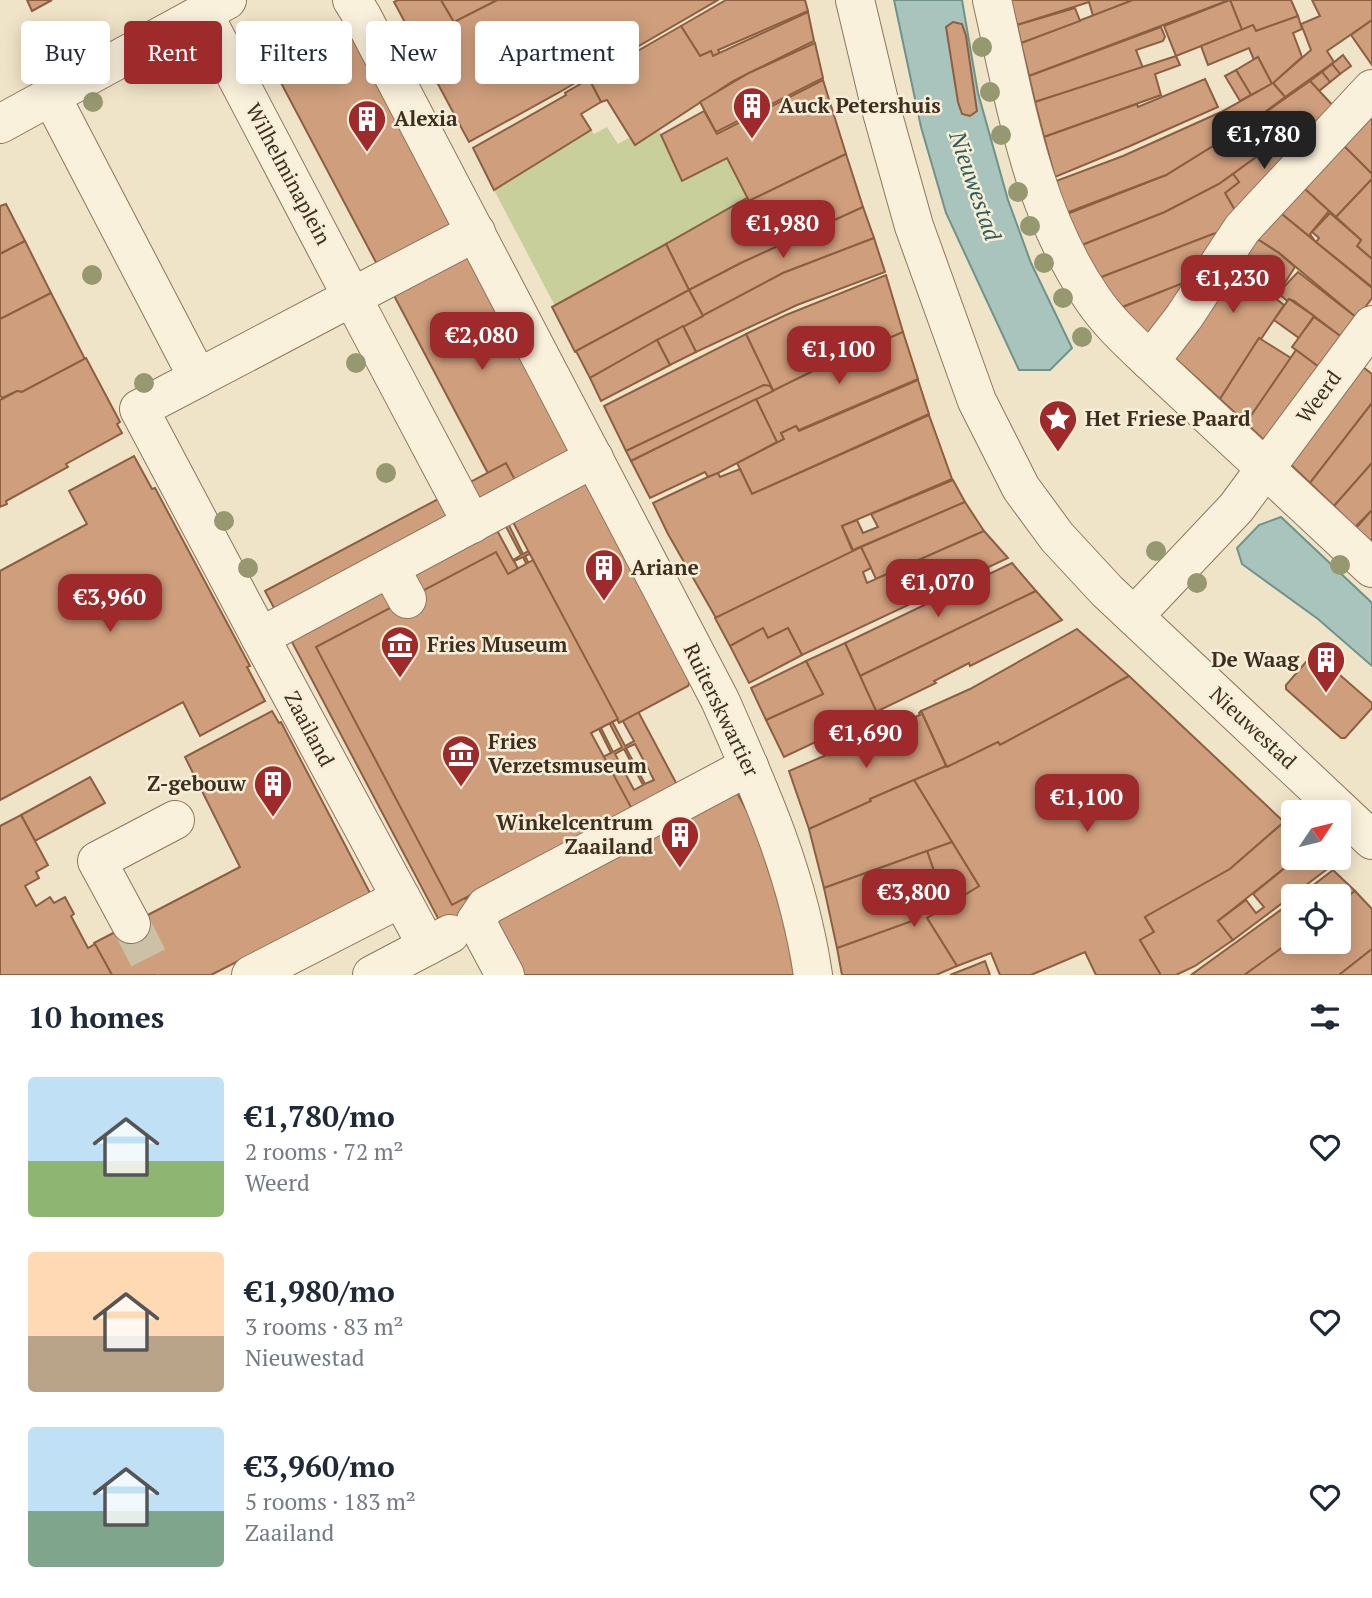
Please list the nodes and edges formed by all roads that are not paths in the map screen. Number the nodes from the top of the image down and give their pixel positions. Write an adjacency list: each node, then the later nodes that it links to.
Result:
1 (352, 0): 8 (street, Ruiterskwartier)
2 (855, 0): 17 (street, Nieuwestad)
3 (992, 0): 11 (street)
4 (215, 7): 6 (street, Wilhelminaplein); 9 (street, Wilhelminaplein)
5 (1372, 89): 11 (street)
6 (51, 96): 7 (street, Wilhelminaplein); 12 (street)
7 (4, 112)
8 (476, 232): 9 (street); 13 (street, Ruiterskwartier)
9 (369, 288): 12 (street); 15 (street, Wilhelminaplein)
10 (1372, 324): 14 (street, Weerd)
11 (1150, 361): 14 (street)
12 (198, 378): 18 (street, Zaailand)
13 (594, 458): 15 (street); 19 (street, Ruiterskwartier)
14 (1266, 470): 16 (street); 17 (street)
15 (472, 524): 18 (street)
16 (1372, 568)
17 (1138, 612): 21 (street, Nieuwestad)
18 (260, 637): 22 (street, Zaailand)
19 (749, 766): 23 (street); 30 (street, Ruiterskwartier)
20 (175, 820): 24 (street)
21 (1372, 840)
22 (401, 898): 25 (street, Zaailand); 27 (street)
23 (476, 922): 25 (street); 29 (street)
24 (131, 924)
25 (427, 946): 26 (street)
26 (358, 964): 28 (street)
27 (251, 975)
28 (302, 975)
29 (505, 975)
30 (813, 975)

